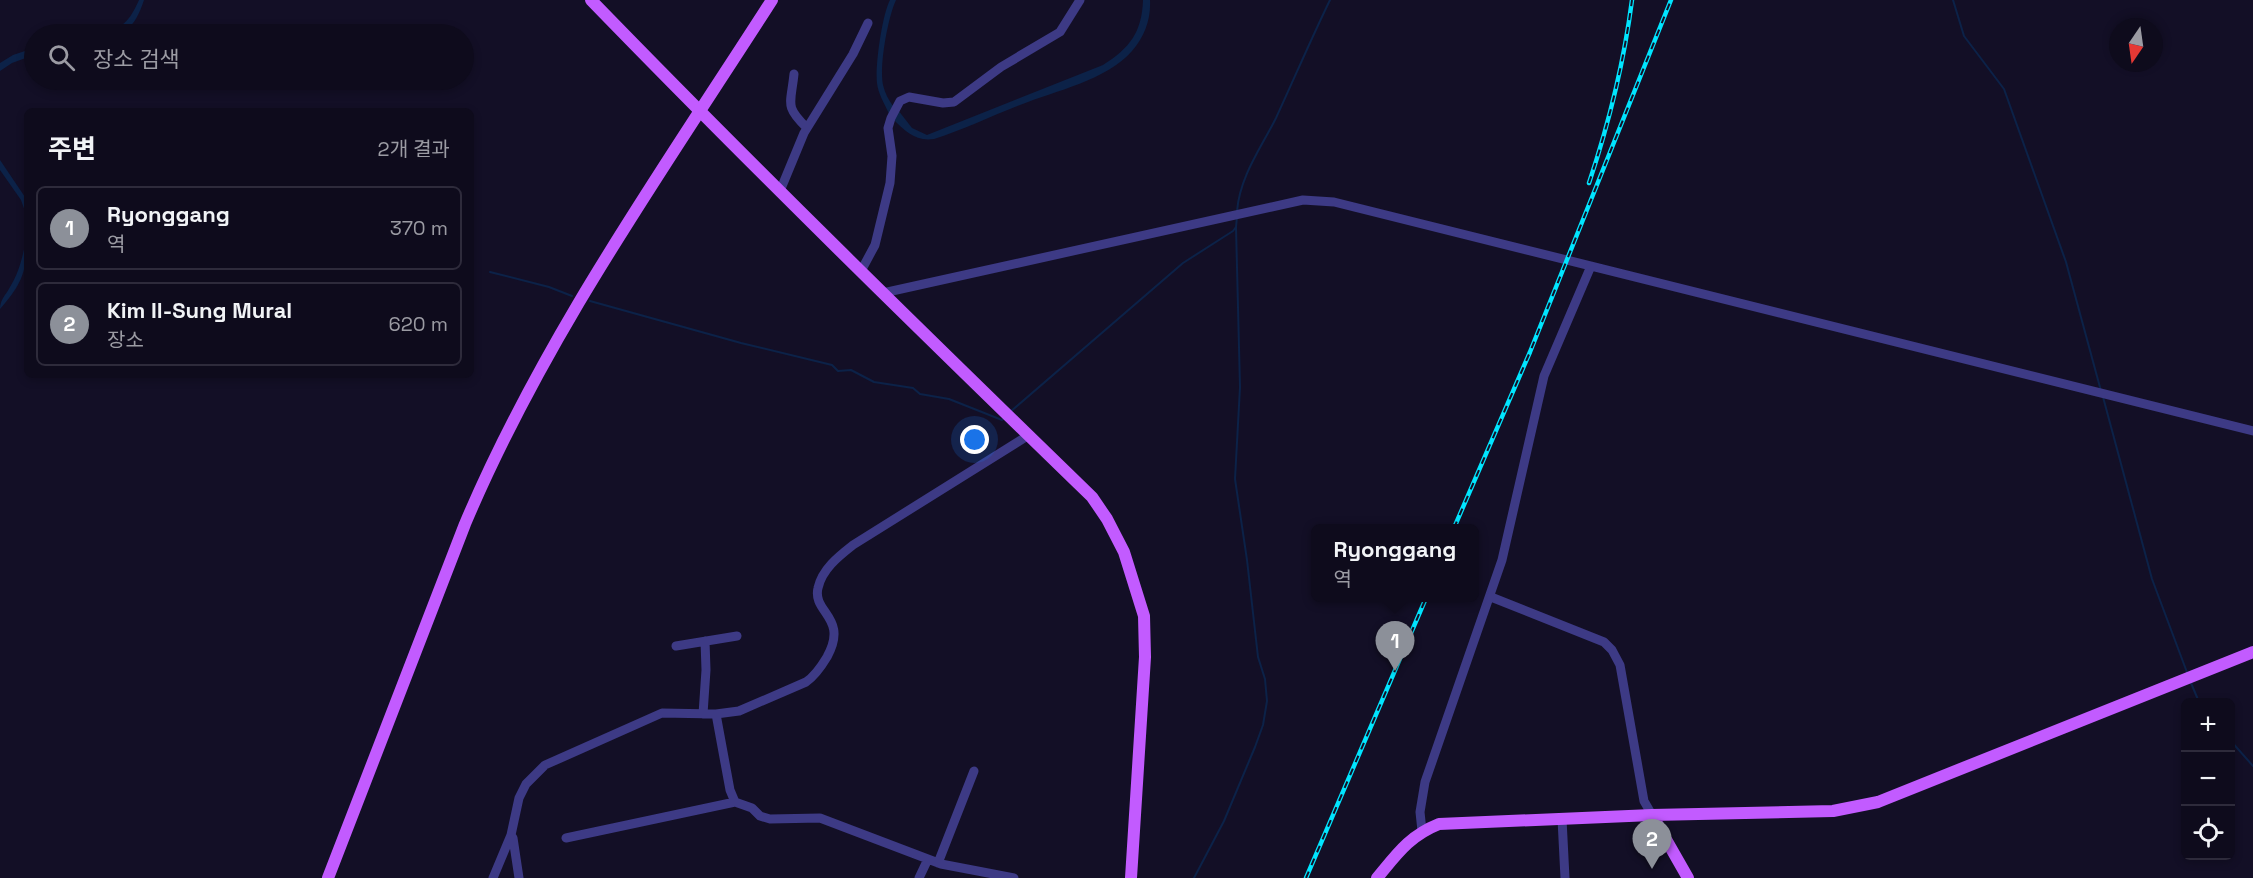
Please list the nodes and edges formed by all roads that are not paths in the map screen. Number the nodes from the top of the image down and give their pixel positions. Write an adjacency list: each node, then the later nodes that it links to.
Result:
1 (591, 0): 6 (main road)
2 (772, 0): 6 (main road)
3 (1080, 0): 10 (street)
4 (868, 23): 7 (street)
5 (794, 74): 7 (street)
6 (699, 111): 8 (main road); 31 (main road)
7 (807, 128): 8 (street)
8 (780, 191): 10 (main road)
9 (1591, 266): 11 (street); 12 (street); 14 (street)
10 (861, 271): 11 (main road)
11 (883, 294): 13 (main road)
12 (2253, 431)
13 (1029, 435): 20 (street); 36 (main road)
14 (1491, 597): 23 (street); 25 (street)
15 (737, 636): 16 (street)
16 (705, 641): 17 (street); 19 (street)
17 (676, 646)
18 (2253, 652): 23 (main road)
19 (703, 714): 20 (street); 26 (street)
20 (716, 714): 22 (street)
21 (974, 771): 29 (street)
22 (735, 802): 27 (street); 28 (street)
23 (1652, 815): 24 (main road); 39 (main road)
24 (1562, 819): 25 (main road); 38 (street)
25 (1422, 831): 37 (main road)
26 (511, 835): 32 (street); 33 (street)
27 (566, 838)
28 (928, 859): 29 (street); 34 (street)
29 (938, 863): 30 (street)
30 (998, 876): 35 (street)
31 (328, 878)
32 (493, 878)
33 (519, 878)
34 (919, 878)
35 (1014, 878)
36 (1131, 878)
37 (1377, 878)
38 (1565, 878)
39 (1688, 878)

